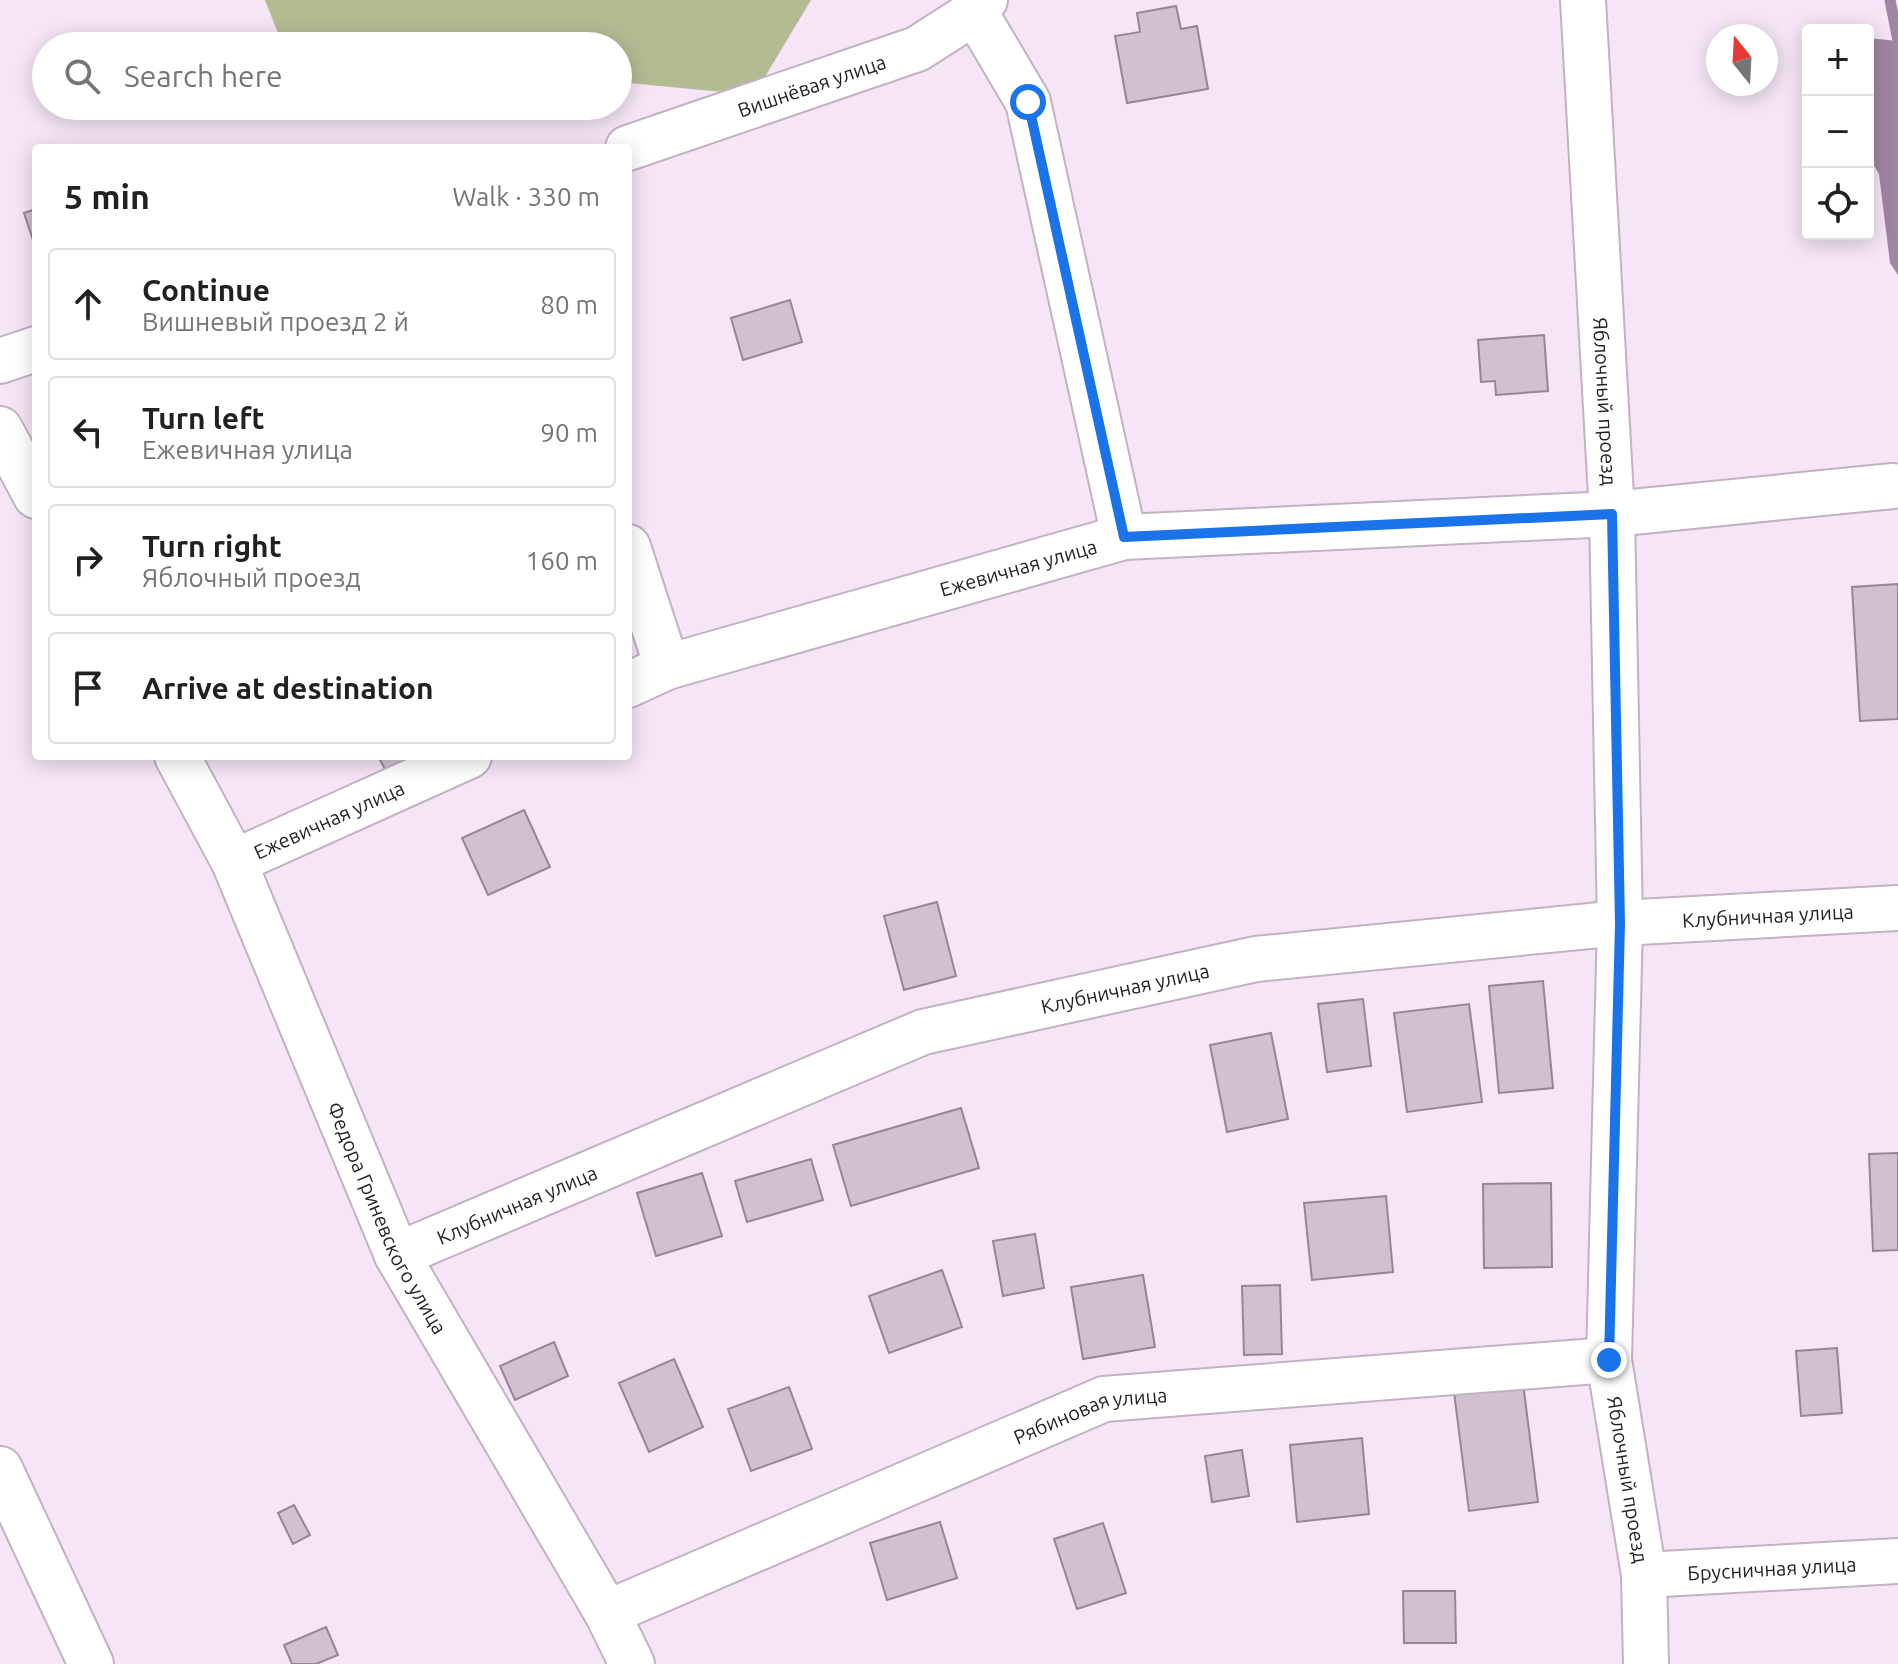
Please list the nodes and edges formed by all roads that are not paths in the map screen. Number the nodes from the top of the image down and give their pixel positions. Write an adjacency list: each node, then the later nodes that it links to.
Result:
1 (1583, 0): 9 (street, Яблочный проезд)
2 (980, 6): 3 (street, Вишнёвая улица); 10 (street)
3 (632, 147)
4 (32, 350): 5 (street)
5 (0, 361)
6 (0, 429): 8 (street)
7 (1893, 486): 9 (street, Ежевичная улица)
8 (32, 489)
9 (1612, 514): 10 (street, Ежевичная улица); 17 (street, Яблочный проезд)
10 (1124, 537): 12 (street, Ежевичная улица)
11 (632, 574): 12 (street)
12 (647, 676)
13 (179, 760): 15 (street, Федора Гриневского улица)
14 (460, 760): 15 (street, Ежевичная улица)
15 (234, 862): 18 (street, Федора Гриневского улица)
16 (1898, 908): 17 (street, Клубничная улица)
17 (1620, 923): 18 (street, Клубничная улица); 19 (street, Яблочный проезд)
18 (397, 1255): 23 (street, Федора Гриневского улица)
19 (1609, 1360): 22 (street, Яблочный проезд); 23 (street, Рябиновая улица)
20 (0, 1469): 24 (street)
21 (1898, 1561): 22 (street, Брусничная улица)
22 (1644, 1575): 26 (street, Яблочный проезд)
23 (607, 1613): 25 (street, Федора Гриневского улица)
24 (91, 1664)
25 (632, 1664)
26 (1646, 1664)

